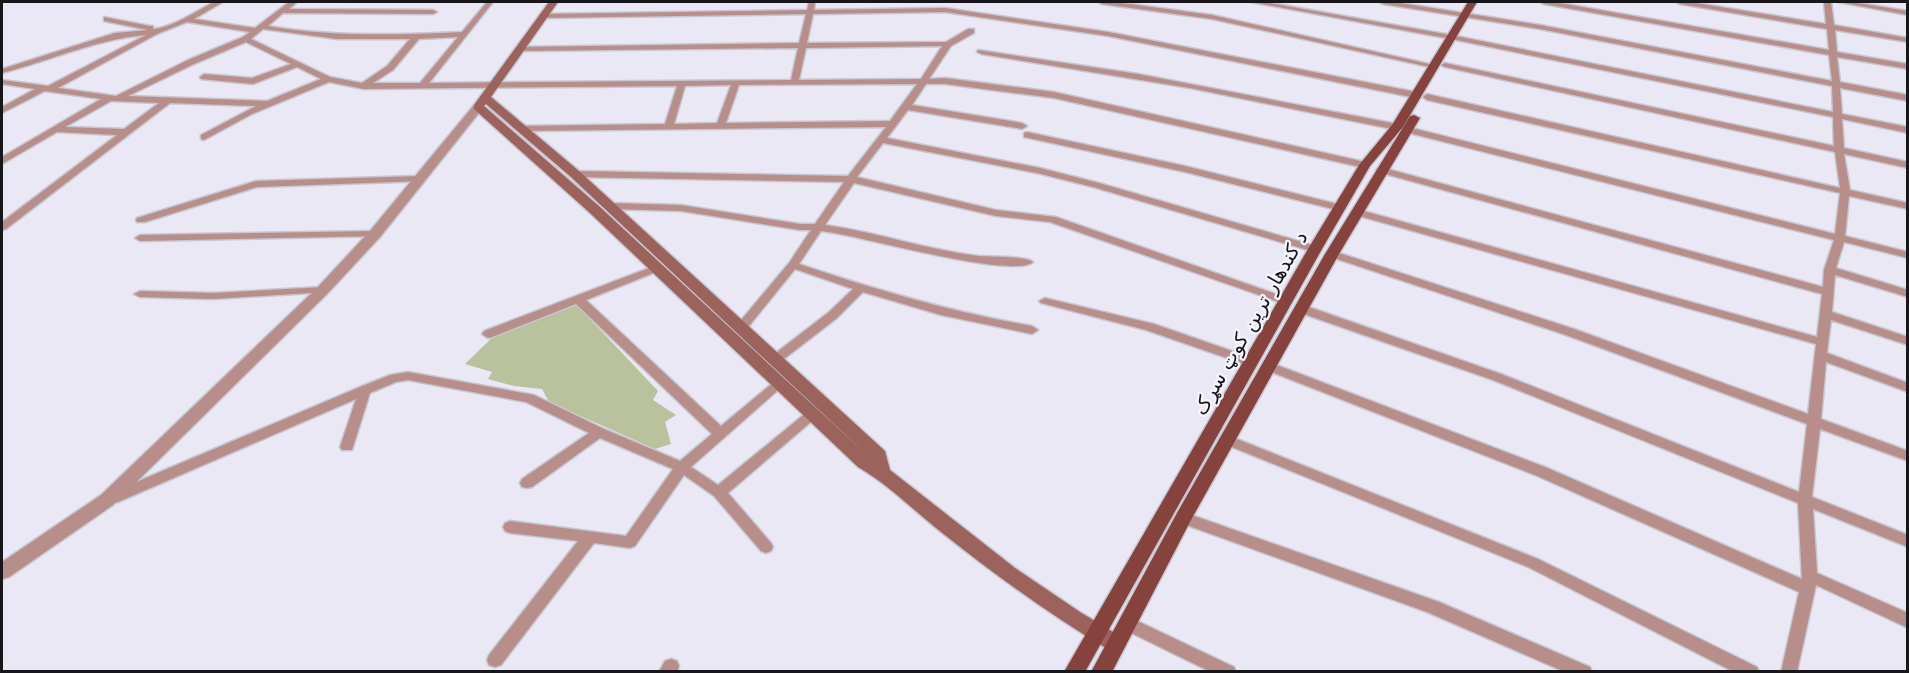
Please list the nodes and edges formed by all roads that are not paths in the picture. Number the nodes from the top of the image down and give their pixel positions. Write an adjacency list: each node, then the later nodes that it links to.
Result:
1 (219, 2): 21 (street)
2 (293, 2): 14 (street)
3 (490, 2): 26 (street)
4 (553, 2): 19 (main road)
5 (812, 2): 17 (street)
6 (1102, 2): 37 (street)
7 (1255, 2): 28 (street)
8 (1383, 2): 15 (street)
9 (1482, 2): 15 (main road, د کندهار ترين کوټ سړک)
10 (1544, 2): 35 (street)
11 (1680, 2): 22 (street)
12 (1828, 2): 22 (street)
13 (1842, 2): 18 (street)
14 (282, 11): 16 (street); 23 (street)
15 (1470, 11): 28 (main road, د کندهار ترين کوټ سړک); 47 (street)
16 (433, 12)
17 (810, 13): 19 (street); 32 (street); 52 (street)
18 (1908, 13)
19 (543, 16): 33 (main road)
20 (107, 19): 24 (street)
21 (186, 20): 23 (street); 24 (street)
22 (1830, 26): 30 (street); 35 (street)
23 (260, 29): 27 (street); 29 (street)
24 (160, 31): 39 (street); 51 (street)
25 (971, 31): 31 (street)
26 (463, 34): 27 (street); 49 (street)
27 (416, 37): 48 (street)
28 (1456, 38): 37 (main road, د کندهار ترين کوټ سړک); 60 (street)
29 (246, 39): 36 (street); 53 (street)
30 (1908, 40)
31 (948, 44): 32 (street); 42 (street)
32 (801, 46): 33 (street); 43 (street)
33 (520, 49): 50 (main road)
34 (981, 52): 65 (street)
35 (1832, 53): 38 (street); 47 (street)
36 (298, 64): 40 (street); 41 (street)
37 (1439, 65): 52 (main road, د کندهار ترين کوټ سړک); 71 (street)
38 (1908, 67)
39 (2, 71)
40 (204, 77)
41 (328, 79): 48 (street); 57 (street)
42 (924, 80): 43 (street); 58 (street); 73 (street)
43 (795, 81): 45 (street)
44 (2, 82): 51 (street)
45 (736, 82): 46 (street); 63 (street)
46 (682, 83): 50 (street); 62 (street)
47 (1836, 83): 54 (street); 60 (street)
48 (364, 86): 49 (street)
49 (422, 86): 50 (street)
50 (494, 86): 56 (main road)
51 (47, 88): 53 (street); 59 (street)
52 (1421, 96): 65 (main road, د کندهار ترين کوټ سړک); 79 (street)
53 (113, 98): 55 (street); 66 (street)
54 (1908, 98)
55 (167, 101): 57 (street); 68 (street)
56 (482, 103): 64 (main road); 77 (street); 94 (main road)
57 (267, 104): 69 (street)
58 (906, 107): 61 (street); 82 (street)
59 (2, 110)
60 (1839, 116): 67 (street); 71 (street)
61 (893, 124): 63 (street); 70 (street)
62 (668, 126): 63 (street); 64 (street)
63 (720, 126)
64 (521, 128): 76 (main road)
65 (1402, 129): 73 (main road, د کندهار ترين کوټ سړک); 75 (main road, د کندهار ترين کوټ سړک); 87 (street)
66 (57, 130): 68 (street); 72 (street)
67 (1908, 130)
68 (124, 132): 85 (street)
69 (204, 137)
70 (882, 140): 78 (street); 89 (street)
71 (1839, 150): 74 (street); 79 (street)
72 (2, 161)
73 (1365, 165): 75 (main road); 82 (main road, د کندهار ترين کوټ سړک)
74 (1908, 165)
75 (1381, 170): 82 (main road, د کندهار ترين کوټ سړک); 98 (street)
76 (575, 174): 78 (street); 80 (main road)
77 (420, 179): 83 (street); 86 (street)
78 (851, 179): 84 (street); 103 (street)
79 (1845, 190): 81 (street); 87 (street)
80 (610, 206): 84 (street); 106 (main road)
81 (1908, 206)
82 (1349, 210): 89 (main road, د کندهار ترين کوټ سړک); 90 (main road, د کندهار ترين کوټ سړک); 110 (street)
83 (141, 220)
84 (820, 225): 92 (street); 93 (street)
85 (2, 227)
86 (375, 234): 88 (street); 97 (street)
87 (1840, 237): 91 (street); 95 (street)
88 (140, 238)
89 (1315, 249): 103 (main road, د کندهار ترين کوټ سړک)
90 (1332, 254): 104 (main road, د کندهار ترين کوټ سړک); 118 (street)
91 (1908, 255)
92 (1028, 262)
93 (793, 266): 96 (street); 106 (street)
94 (657, 268): 101 (street); 114 (main road)
95 (1830, 270): 98 (street); 100 (street)
96 (860, 289): 107 (street); 111 (street)
97 (323, 290): 99 (street); 129 (street)
98 (1828, 292): 105 (street)
99 (140, 294)
100 (1908, 294)
101 (578, 299): 108 (street); 120 (street)
102 (1045, 301): 112 (street)
103 (1286, 301): 112 (main road, د کندهار ترين کوټ سړک)
104 (1302, 309): 113 (main road, د کندهار ترين کوټ سړک); 130 (street)
105 (1825, 314): 109 (street); 110 (street)
106 (741, 328): 111 (main road)
107 (1032, 330)
108 (488, 334)
109 (1908, 341)
110 (1821, 348): 115 (street); 118 (street)
111 (776, 359): 126 (main road)
112 (1251, 362): 123 (main road, د کندهار ترين کوټ سړک)
113 (1270, 367): 121 (main road, د کندهار ترين کوټ سړک); 137 (street)
114 (779, 384): 117 (main road); 120 (street)
115 (1908, 388)
116 (365, 390): 119 (street); 122 (street); 129 (street)
117 (812, 415): 126 (main road); 128 (street)
118 (1813, 420): 124 (street); 130 (street)
119 (599, 432): 125 (street); 127 (street)
120 (721, 434): 125 (street)
121 (1227, 440): 123 (main road, د کندهار ترين کوټ سړک); 148 (street)
122 (347, 447)
123 (1210, 453): 131 (main road, د کندهار ترين کوټ سړک); 140 (main road, د کندهار ترين کوټ سړک)
124 (1908, 456)
125 (682, 467): 128 (street); 133 (street)
126 (881, 471): 140 (main road)
127 (527, 483)
128 (719, 492): 135 (street)
129 (107, 500): 136 (street)
130 (1805, 500): 134 (street); 137 (street)
131 (1183, 518): 139 (main road, د کندهار ترين کوټ سړک); 147 (street)
132 (510, 527): 133 (street)
133 (591, 536): 142 (street)
134 (1908, 541)
135 (766, 547)
136 (2, 572)
137 (1809, 582): 138 (street); 143 (street)
138 (1908, 621)
139 (1127, 623): 141 (main road, د کندهار ترين کوټ سړک); 146 (street)
140 (1095, 632): 141 (main road); 144 (main road, د کندهار ترين کوټ سړک)
141 (1116, 644): 145 (main road, د کندهار ترين کوټ سړک)
142 (495, 660)
143 (1793, 670)
144 (1074, 672)
145 (1101, 672)
146 (1228, 672)
147 (1584, 672)
148 (1751, 672)

